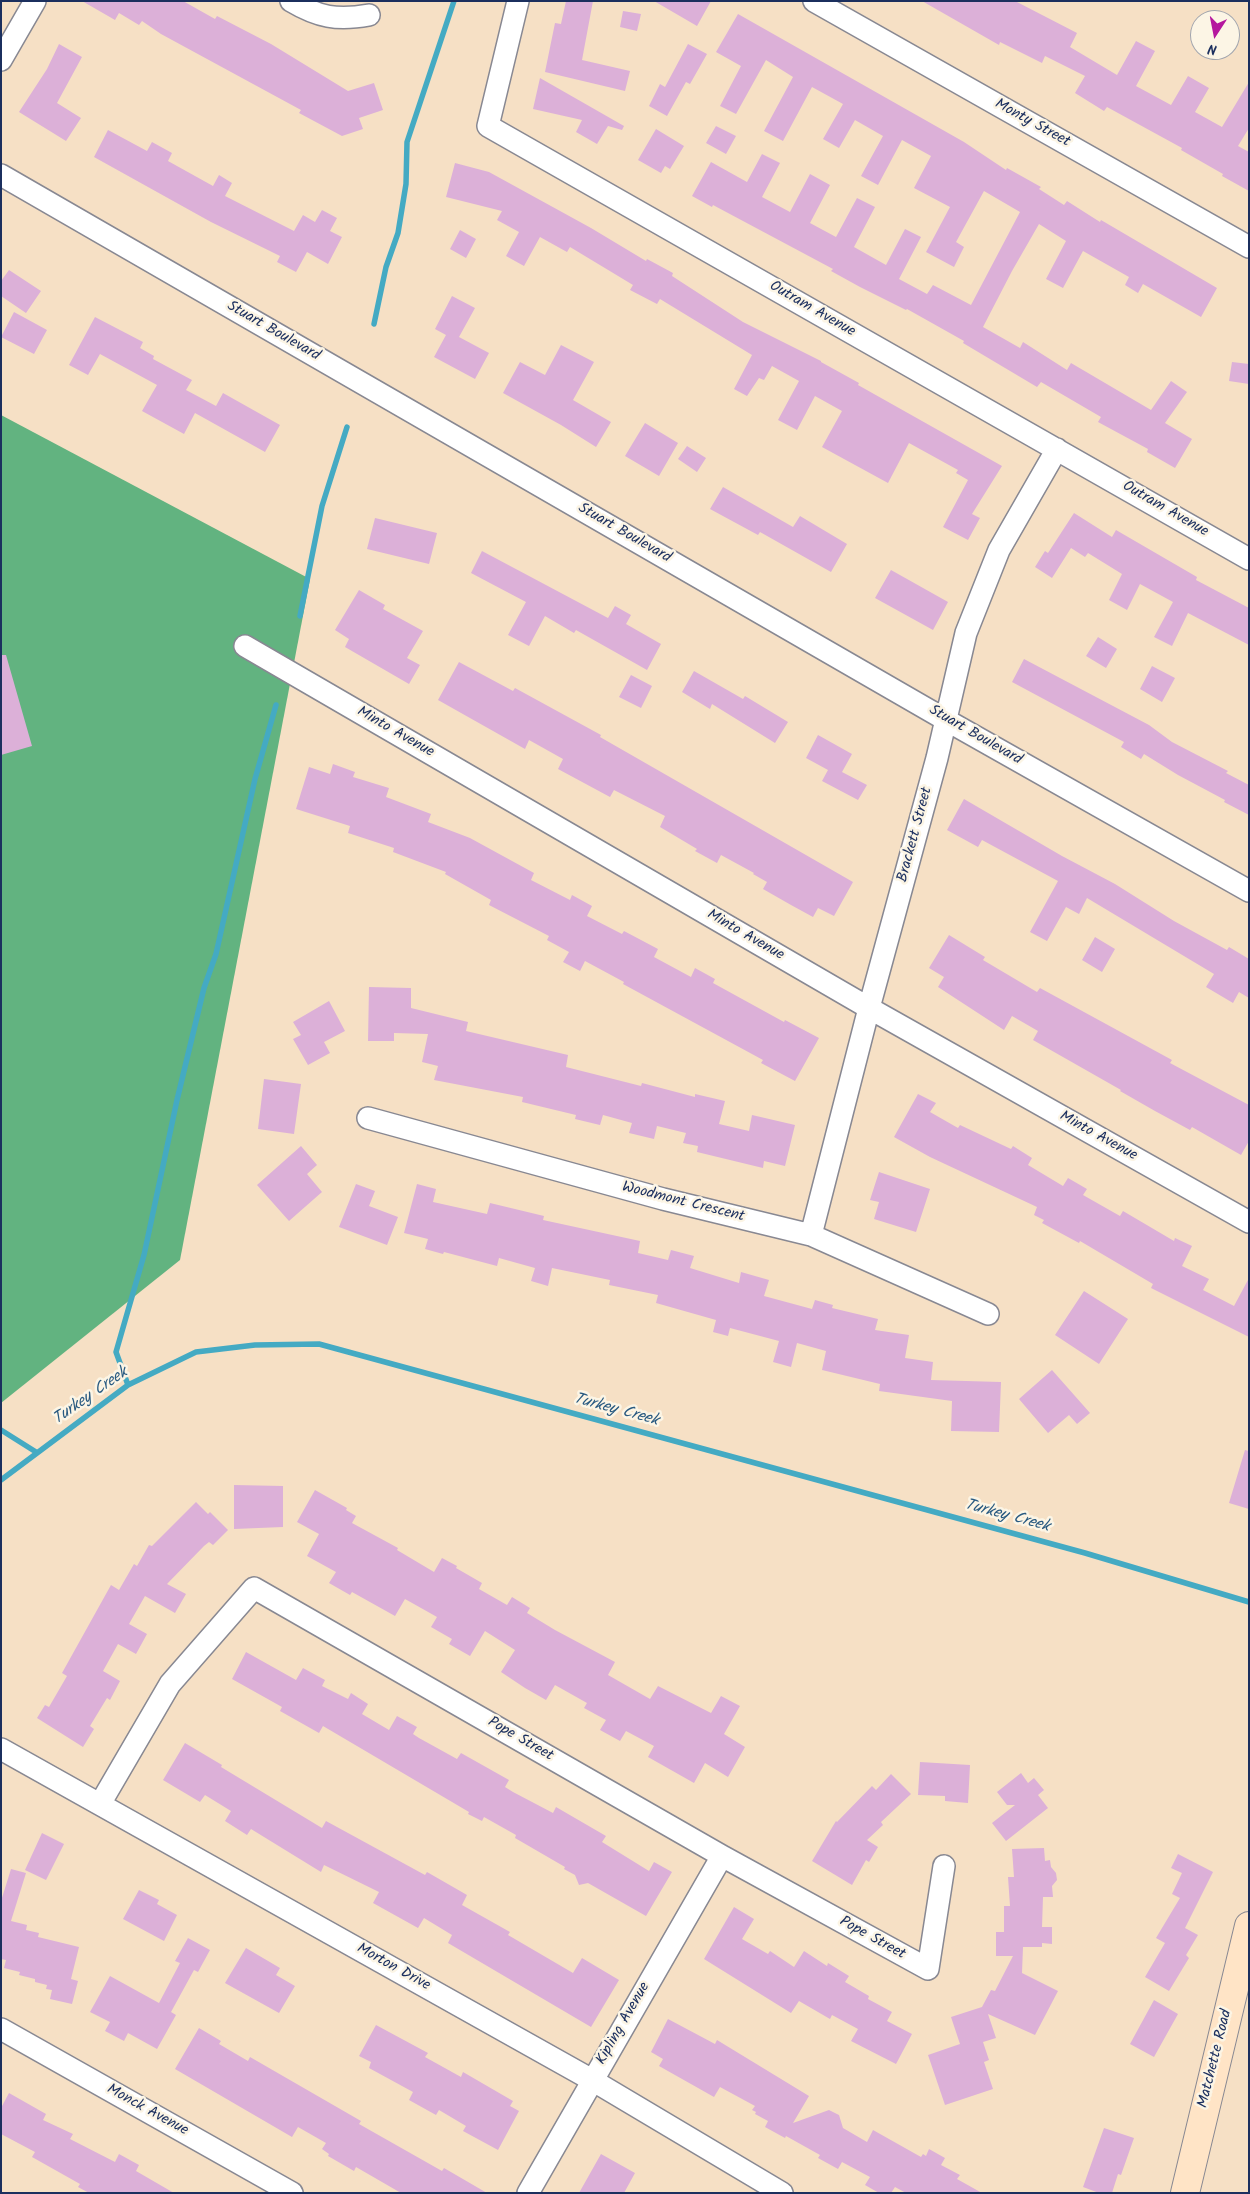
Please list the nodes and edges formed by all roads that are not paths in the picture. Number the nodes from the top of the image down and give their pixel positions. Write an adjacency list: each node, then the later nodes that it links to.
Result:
1 (36, 1): 6 (street)
2 (291, 1): 5 (street)
3 (518, 1): 9 (street, Outram Avenue)
4 (814, 1): 8 (street, Monty Street)
5 (369, 15)
6 (1, 60)
7 (1, 175): 12 (street, Stuart Boulevard)
8 (1249, 247)
9 (1057, 449): 10 (street, Outram Avenue); 12 (street, Brackett Street)
10 (1249, 559)
11 (245, 646): 14 (street, Minto Avenue)
12 (946, 720): 13 (street, Stuart Boulevard); 14 (street, Brackett Street)
13 (1249, 891)
14 (869, 1008): 16 (street, Minto Avenue); 17 (street, Brackett Street)
15 (368, 1118): 17 (street, Woodmont Crescent)
16 (1249, 1222)
17 (811, 1235): 18 (street, Woodmont Crescent)
18 (988, 1314)
19 (1, 1749): 20 (street, Morton Drive)
20 (100, 1804): 21 (street, Pope Street); 25 (street, Morton Drive)
21 (722, 1856): 22 (street, Pope Street); 25 (street, Kipling Avenue)
22 (944, 1866)
23 (1249, 1926): 29 (street, Matchette Road)
24 (1, 2029): 26 (street, Monck Avenue)
25 (592, 2080): 27 (street, Kipling Avenue); 28 (street, Morton Drive)
26 (292, 2193)
27 (528, 2193)
28 (782, 2193)
29 (1185, 2193)

